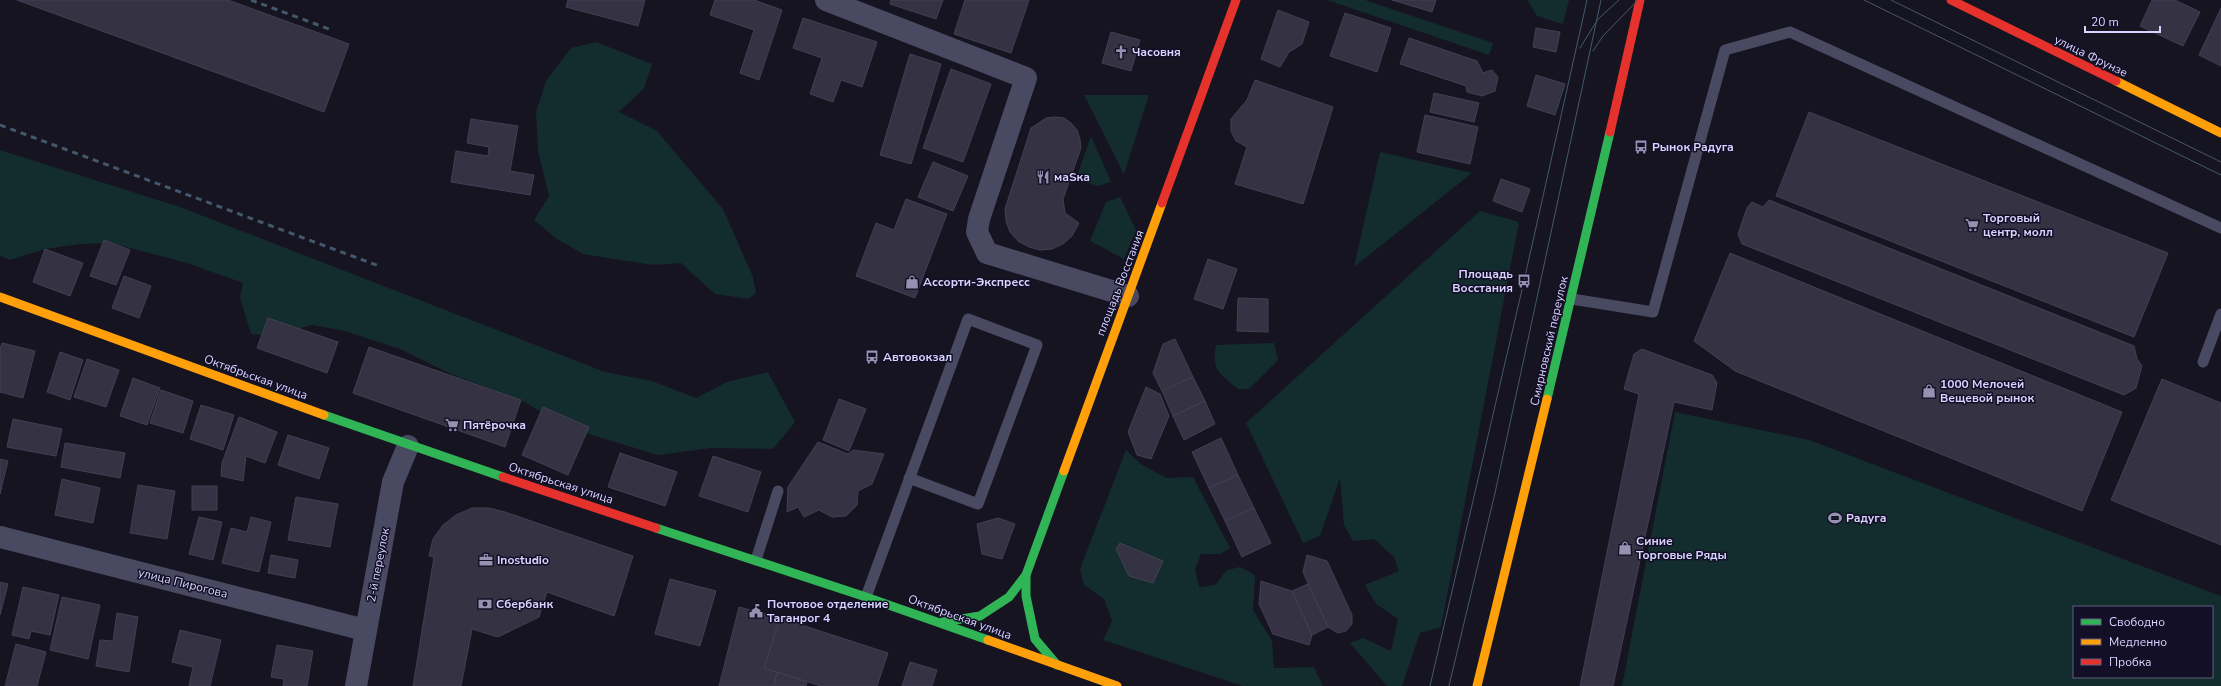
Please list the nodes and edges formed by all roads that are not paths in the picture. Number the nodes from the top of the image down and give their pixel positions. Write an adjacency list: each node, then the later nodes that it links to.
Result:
1 (826, 0): 7 (street)
2 (1236, 0): 7 (main road, площадь Восстания)
3 (1640, 0): 9 (main road, Смирновский переулок)
4 (1951, 0): 5 (main road, улица Фрунзе)
5 (2221, 132)
6 (2221, 228): 9 (lane)
7 (1128, 296): 17 (main road, площадь Восстания)
8 (0, 298): 12 (main road, Октябрьская улица)
9 (1572, 299): 24 (main road, Смирновский переулок)
10 (2221, 314): 11 (lane)
11 (2203, 362)
12 (408, 446): 16 (main road, Октябрьская улица); 20 (street, 2-й переулок)
13 (910, 478): 13 (lane); 18 (lane)
14 (778, 491): 16 (lane)
15 (0, 537): 20 (street, улица Пирогова)
16 (756, 560): 18 (main road, Октябрьская улица)
17 (1026, 575): 19 (main road, площадь Восстания); 21 (main road, площадь Восстания)
18 (866, 597): 19 (main road, Октябрьская улица)
19 (942, 622): 21 (main road, Октябрьская улица)
20 (365, 630): 22 (street, 2-й переулок)
21 (1057, 666): 23 (main road, Октябрьская улица)
22 (356, 686)
23 (1117, 686)
24 (1477, 686)

